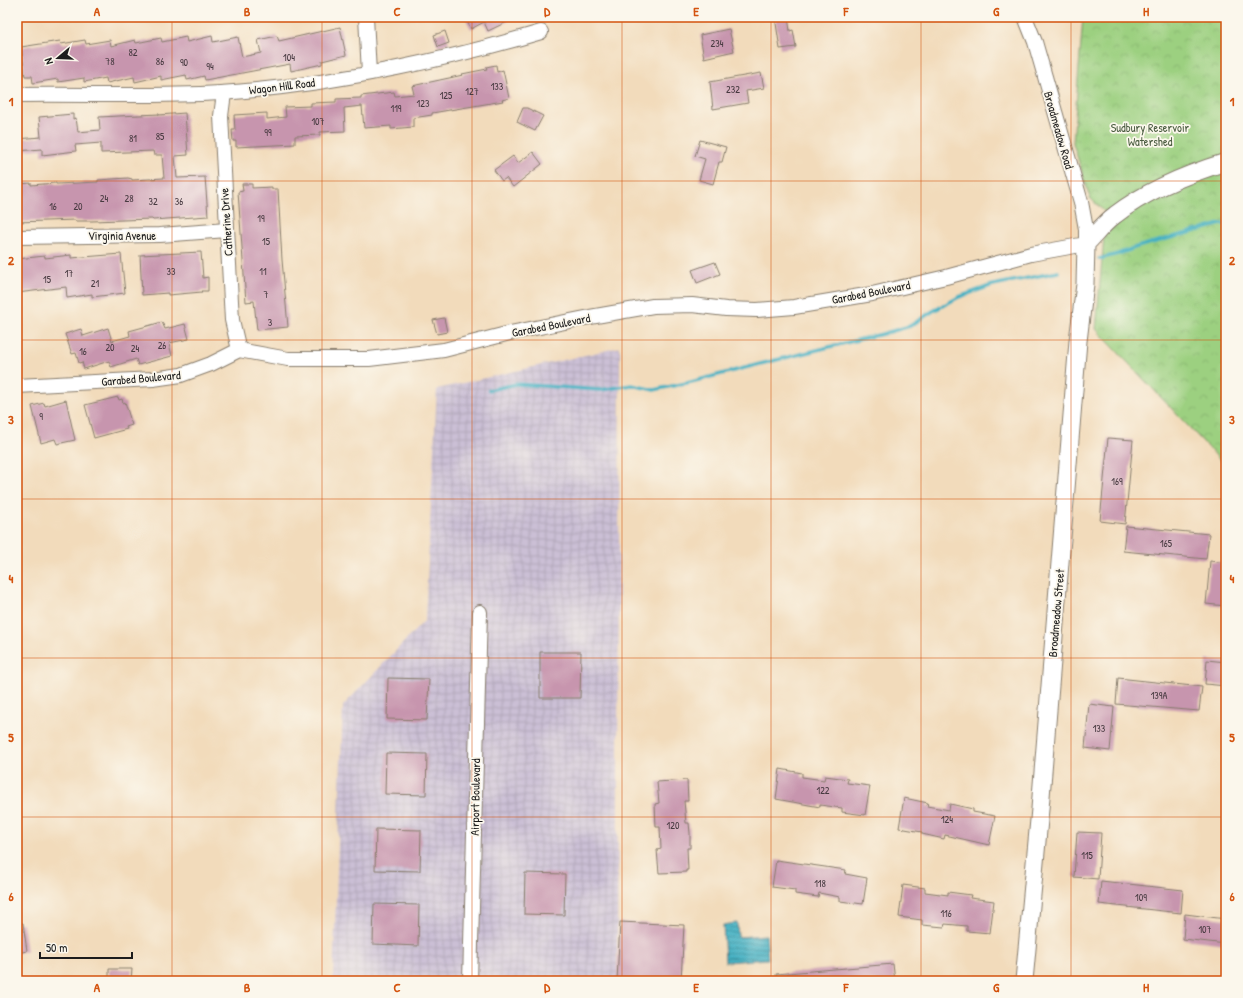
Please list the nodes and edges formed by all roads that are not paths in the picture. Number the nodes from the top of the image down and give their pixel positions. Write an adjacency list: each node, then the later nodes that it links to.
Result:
1 (366, 17): 4 (street)
2 (1025, 17): 10 (street, Broadmeadow Road)
3 (541, 32): 4 (street, Wagon Hill Road)
4 (369, 74): 5 (street, Wagon Hill Road)
5 (224, 93): 6 (street, Wagon Hill Road); 8 (street, Catherine Drive)
6 (17, 95)
7 (1226, 162): 10 (street)
8 (227, 230): 9 (street, Virginia Avenue); 11 (street, Catherine Drive)
9 (17, 237)
10 (1086, 244): 11 (street, Garabed Boulevard); 15 (street, Broadmeadow Street)
11 (239, 350): 12 (street, Garabed Boulevard)
12 (17, 386)
13 (480, 612): 14 (street, Airport Boulevard)
14 (470, 981)
15 (1024, 981)

